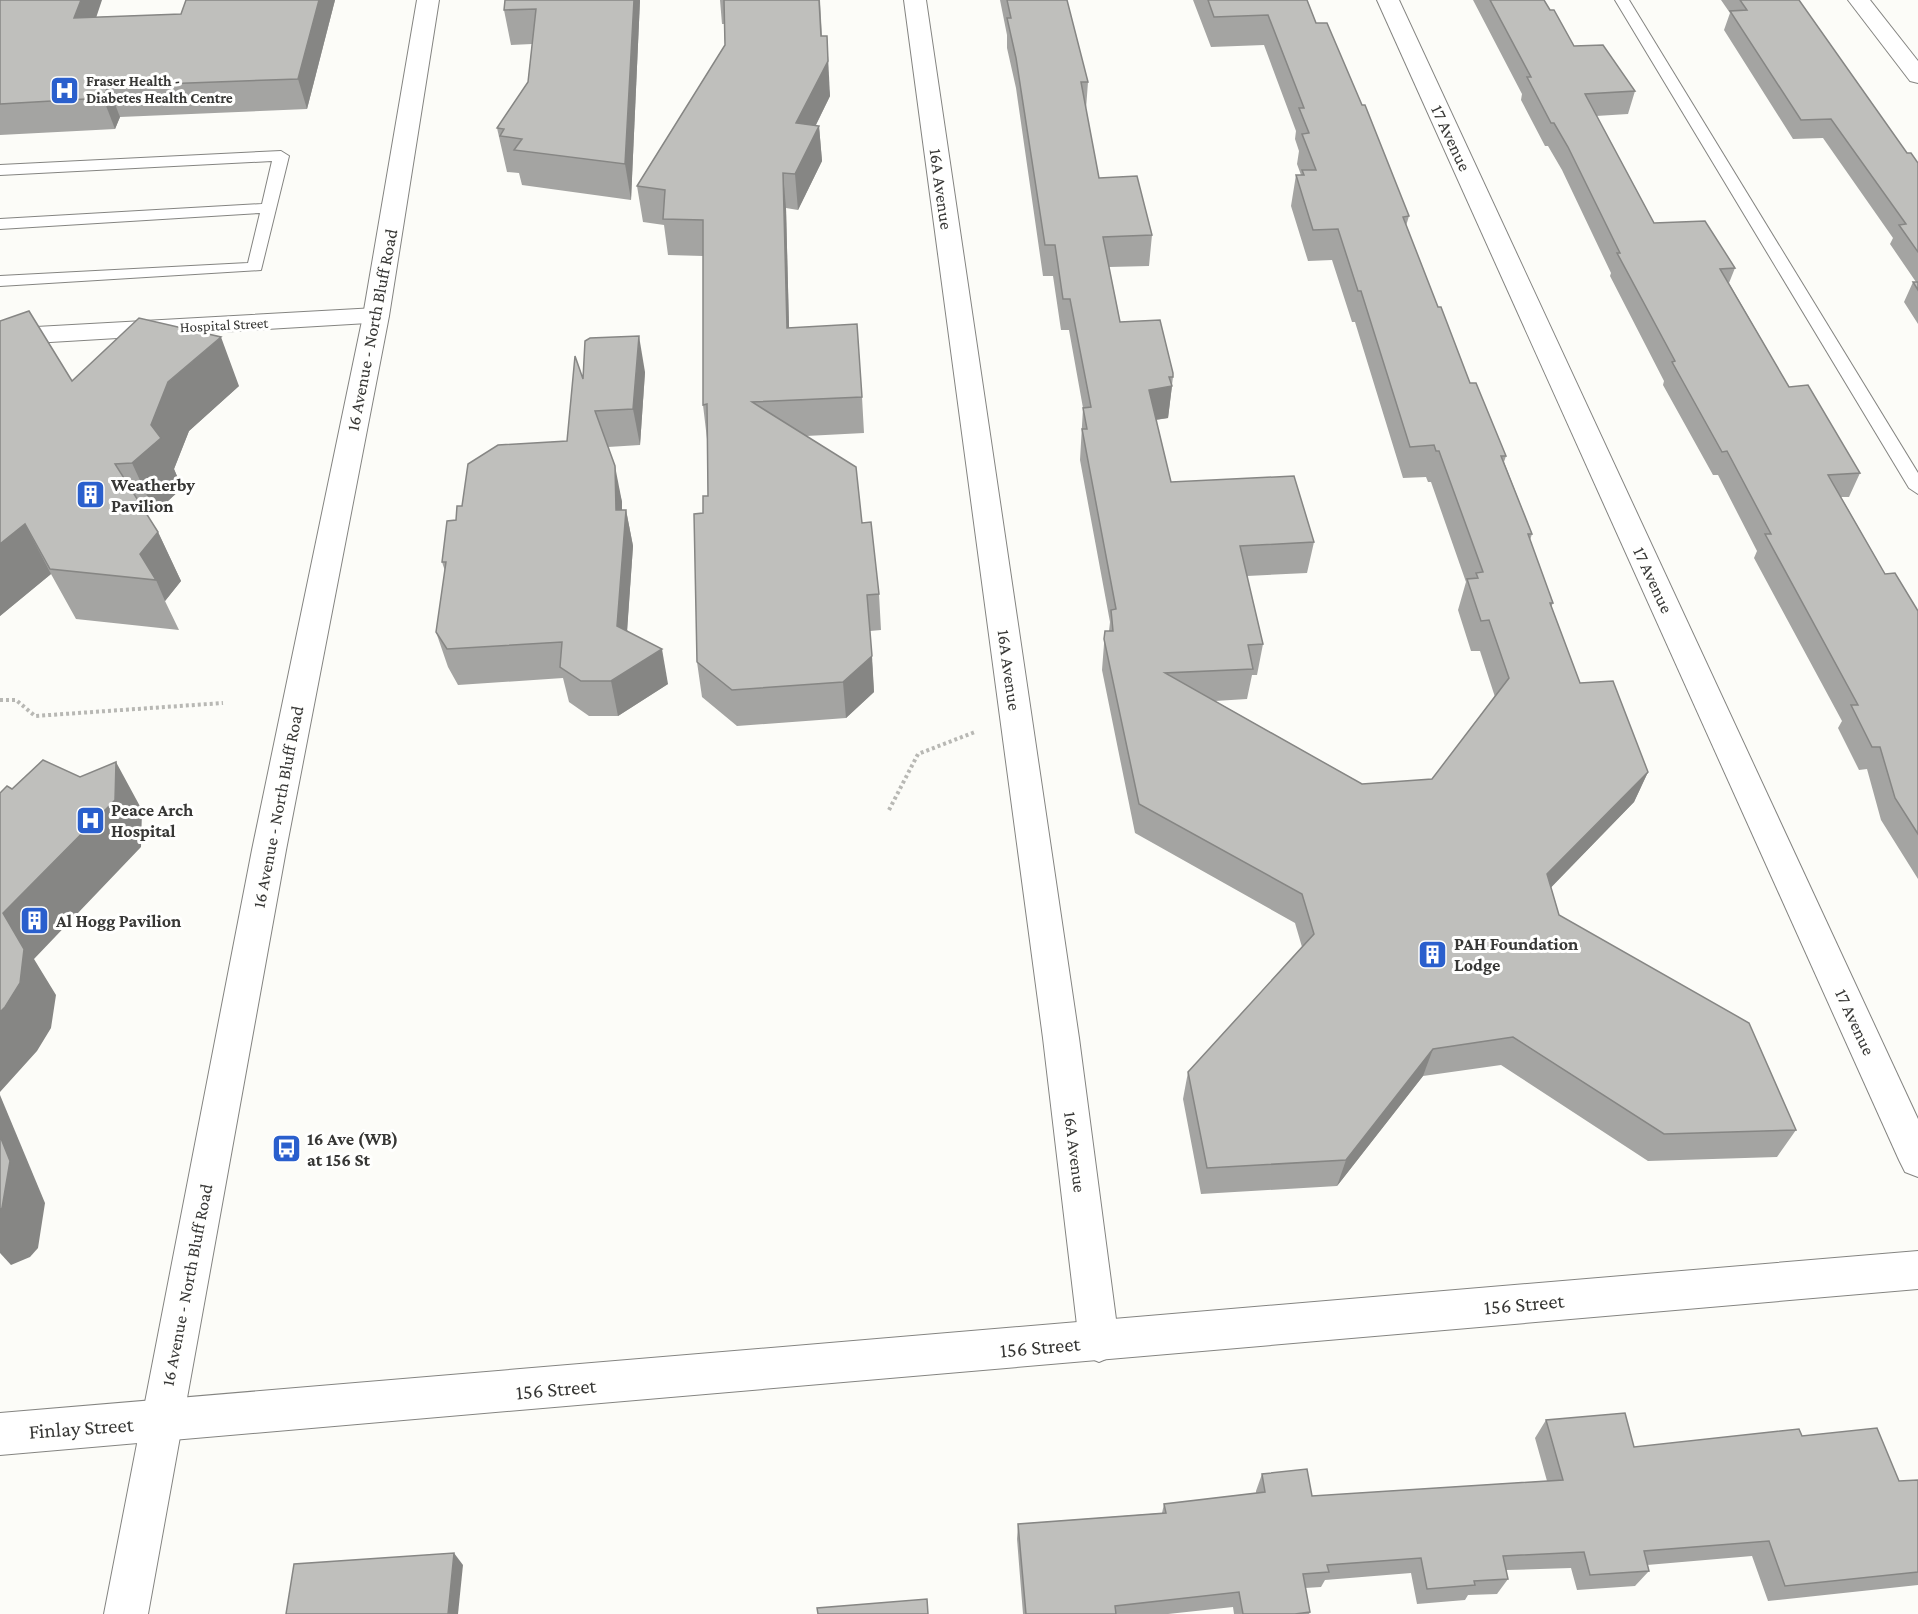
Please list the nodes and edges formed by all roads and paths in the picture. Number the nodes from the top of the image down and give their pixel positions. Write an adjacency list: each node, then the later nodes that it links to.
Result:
1 (428, 0): 11 (street, 16 Avenue - North Bluff Road)
2 (915, 0): 20 (street, 16A Avenue)
3 (1388, 0): 18 (street, 17 Avenue)
4 (1622, 0): 13 (lane)
5 (1859, 0): 6 (street)
6 (1918, 76)
7 (0, 171): 8 (lane)
8 (268, 208): 9 (lane); 10 (lane)
9 (0, 224)
10 (0, 281)
11 (376, 316): 12 (street, Hospital Street); 21 (street, 16 Avenue - North Bluff Road)
12 (0, 337)
13 (1918, 488)
14 (0, 700): 15 (path)
15 (223, 703)
16 (976, 732): 17 (path)
17 (889, 810)
18 (1918, 1160)
19 (1918, 1270): 20 (street, 156 Street)
20 (1099, 1342): 21 (street, 156 Street)
21 (162, 1422): 22 (street, Finlay Street); 23 (street, 16 Avenue - North Bluff Road)
22 (0, 1434)
23 (126, 1614)

